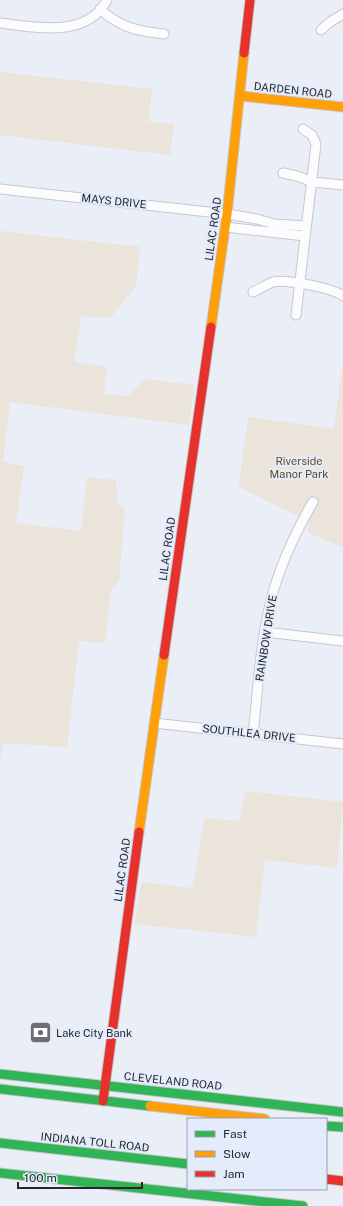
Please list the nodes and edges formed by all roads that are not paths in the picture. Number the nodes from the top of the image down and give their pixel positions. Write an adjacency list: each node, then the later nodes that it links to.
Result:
1 (107, 0): 3 (street)
2 (250, 0): 8 (main road, LILAC ROAD)
3 (100, 9): 5 (street); 7 (street)
4 (343, 14): 6 (street)
5 (0, 23)
6 (321, 30)
7 (164, 34)
8 (241, 96): 9 (main road, DARDEN ROAD); 15 (main road, LILAC ROAD)
9 (343, 107)
10 (303, 129): 12 (street)
11 (284, 173): 12 (street)
12 (312, 182): 13 (street); 16 (street)
13 (343, 184)
14 (0, 189): 15 (street, MAYS DRIVE)
15 (227, 214): 16 (street, MAYS DRIVE); 17 (main road, LILAC ROAD)
16 (306, 226): 18 (street)
17 (225, 227): 18 (street); 26 (main road, LILAC ROAD)
18 (305, 236): 19 (street)
19 (300, 284): 20 (street); 21 (street); 22 (street)
20 (253, 292)
21 (343, 296)
22 (296, 315)
23 (313, 502): 24 (street, RAINBOW DRIVE)
24 (265, 632): 25 (street); 27 (street, RAINBOW DRIVE)
25 (343, 640)
26 (154, 723): 27 (street, SOUTHLEA DRIVE); 30 (main road, LILAC ROAD)
27 (253, 734): 28 (street, SOUTHLEA DRIVE)
28 (343, 744)
29 (0, 1074): 30 (main road, CLEVELAND ROAD)
30 (105, 1086): 32 (main road, LILAC ROAD); 33 (main road, CLEVELAND ROAD)
31 (0, 1089): 32 (main road)
32 (103, 1101): 34 (main road)
33 (343, 1112)
34 (256, 1118)
35 (327, 1126): 36 (main road)
36 (343, 1128)
37 (0, 1144): 38 (main road, INDIANA TOLL ROAD)
38 (187, 1164)
39 (0, 1173): 42 (main road)
40 (327, 1179): 41 (main road)
41 (343, 1181)
42 (304, 1206)

